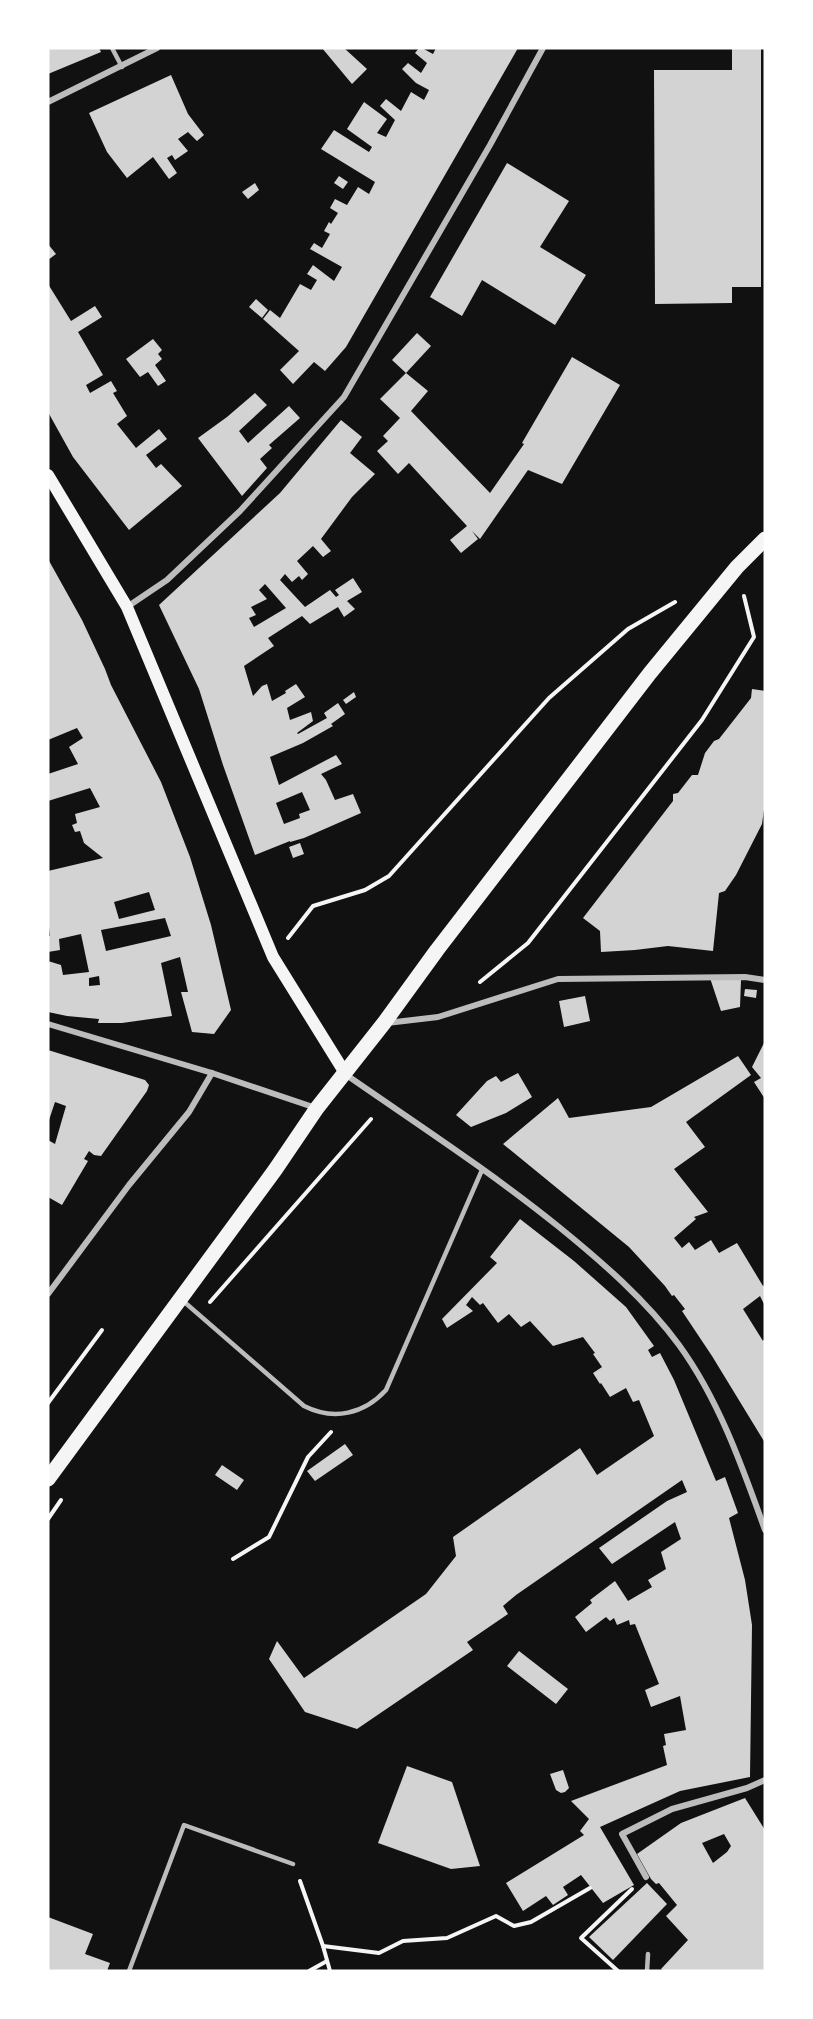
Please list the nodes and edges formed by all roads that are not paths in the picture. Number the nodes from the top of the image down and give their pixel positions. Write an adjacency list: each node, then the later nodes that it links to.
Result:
1 (112, 48): 4 (lane)
2 (158, 48): 4 (street)
3 (543, 48): 8 (street)
4 (122, 67): 5 (street)
5 (48, 102)
6 (48, 475): 8 (main road)
7 (765, 539): 10 (main road)
8 (127, 607): 13 (main road)
9 (765, 980): 10 (street)
10 (384, 1023): 13 (main road)
11 (48, 1024): 12 (street)
12 (212, 1073): 14 (street); 16 (street)
13 (345, 1073): 14 (main road); 15 (street)
14 (317, 1108): 17 (main road)
15 (482, 1170): 17 (lane); 19 (street)
16 (48, 1294)
17 (180, 1299): 18 (main road)
18 (48, 1479)
19 (765, 1530)
20 (765, 1780): 22 (street)
21 (293, 1864): 24 (lane)
22 (646, 1877)
23 (648, 1954): 25 (lane)
24 (129, 1971)
25 (647, 1971)

